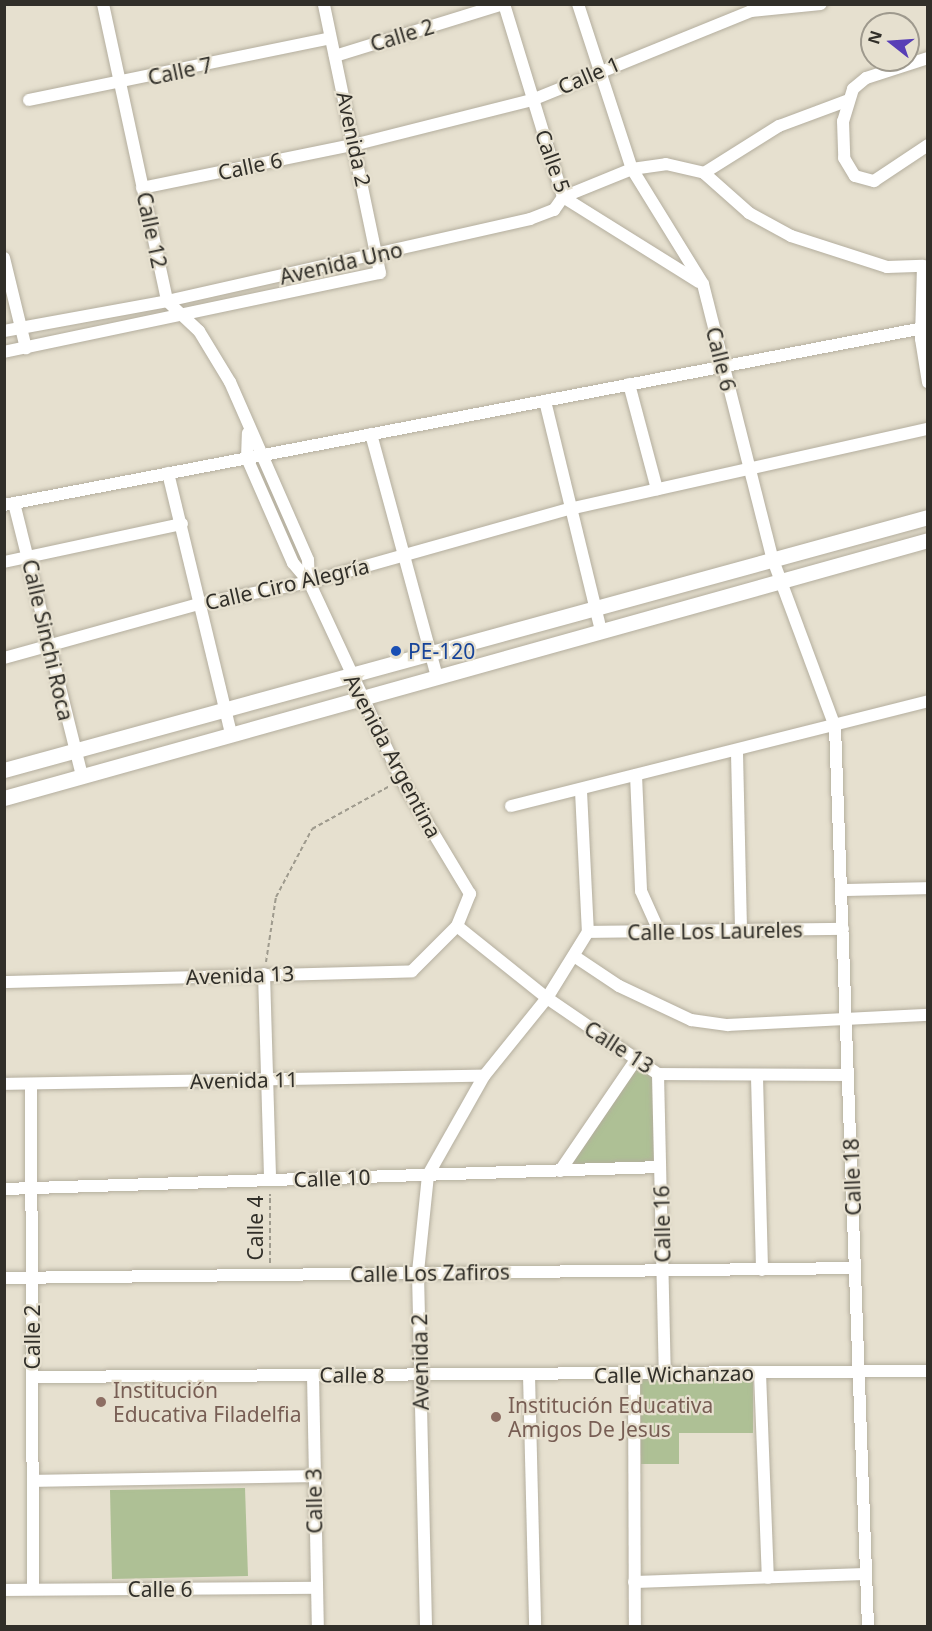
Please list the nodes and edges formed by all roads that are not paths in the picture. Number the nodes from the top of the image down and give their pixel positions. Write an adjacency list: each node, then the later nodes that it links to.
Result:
1 (103, 4): 10 (street, Calle 12)
2 (324, 4): 6 (street, Avenida 2)
3 (503, 4): 7 (street, Calle 2); 11 (street, Calle 5)
4 (579, 4): 9 (street, Calle 6)
5 (820, 4): 9 (street, Calle 1)
6 (330, 38): 7 (street, Avenida 2); 10 (street, Calle 7)
7 (335, 56): 14 (street, Avenida 2)
8 (927, 58): 13 (street)
9 (599, 69): 11 (street, Calle 1); 16 (street, Calle 6)
10 (121, 83): 12 (street, Calle 7); 18 (street, Calle 12)
11 (532, 99): 14 (street, Calle 1); 19 (street, Calle 5)
12 (28, 100)
13 (846, 101): 15 (street); 17 (street)
14 (357, 144): 18 (street, Calle 6); 20 (street, Avenida 2)
15 (927, 145)
16 (632, 169): 17 (street, Avenida Uno); 19 (street, Avenida Uno); 23 (street, Calle 6)
17 (704, 173): 26 (street)
18 (142, 188): 24 (street, Calle 12)
19 (563, 198): 20 (street, Avenida Uno); 23 (street, Calle 5)
20 (375, 256): 22 (street, Avenida 2); 24 (street, Avenida Uno)
21 (4, 258): 27 (street)
22 (380, 273): 25 (street, Avenida Uno)
23 (703, 284): 31 (street, Calle 6)
24 (167, 301): 25 (street); 27 (street, Avenida Uno)
25 (185, 317): 29 (street, Avenida Uno); 36 (street)
26 (925, 327): 31 (street); 32 (street)
27 (19, 328): 28 (street, Avenida Uno); 29 (street)
28 (4, 331)
29 (26, 348): 30 (street, Avenida Uno)
30 (4, 352)
31 (723, 366): 33 (street); 40 (street, Calle 6)
32 (927, 382)
33 (629, 384): 34 (street); 42 (street)
34 (545, 401): 37 (street); 44 (street)
35 (927, 429): 40 (street, Calle Ciro Alegría)
36 (248, 433): 38 (street); 39 (street)
37 (371, 434): 38 (street); 48 (street)
38 (264, 455): 39 (street); 53 (street, Avenida Argentina)
39 (247, 458): 41 (street); 53 (street, Avenida Argentina)
40 (748, 469): 42 (street, Calle Ciro Alegría); 50 (street, Calle 6)
41 (168, 473): 43 (street); 46 (street)
42 (657, 489): 44 (street, Calle Ciro Alegría)
43 (9, 504): 49 (street, Calle Sinchi Roca)
44 (569, 509): 48 (street, Calle Ciro Alegría); 55 (street)
45 (927, 517): 50 (street)
46 (182, 524): 49 (street); 54 (street)
47 (927, 540): 52 (street)
48 (404, 556): 53 (street, Calle Ciro Alegría); 58 (street)
49 (29, 557): 51 (street); 57 (street, Calle Sinchi Roca)
50 (773, 560): 52 (street, Calle 6); 55 (street)
51 (4, 562)
52 (781, 580): 56 (street); 65 (street, Calle 6)
53 (309, 582): 54 (street, Calle Ciro Alegría); 60 (street, Avenida Argentina)
54 (200, 604): 57 (street, Calle Ciro Alegría); 64 (street)
55 (595, 605): 56 (street); 58 (street)
56 (601, 631): 61 (street)
57 (49, 645): 59 (street, Calle Ciro Alegría); 67 (street, Calle Sinchi Roca)
58 (431, 654): 60 (street); 61 (street)
59 (4, 658)
60 (350, 676): 62 (street, Avenida Argentina); 64 (street)
61 (437, 677): 62 (street)
62 (361, 698): 66 (street); 77 (street, Avenida Argentina)
63 (927, 701): 65 (street)
64 (225, 710): 66 (street); 67 (street)
65 (835, 727): 68 (street); 76 (street, Calle 18)
66 (231, 734): 71 (street)
67 (75, 751): 69 (street); 71 (street, Calle Sinchi Roca)
68 (736, 753): 70 (street); 80 (street)
69 (4, 770)
70 (636, 775): 72 (street); 79 (street)
71 (82, 776): 73 (street)
72 (580, 791): 74 (street); 81 (street)
73 (4, 798)
74 (511, 806)
75 (927, 888): 76 (street)
76 (841, 890): 78 (street, Calle 18)
77 (457, 926): 83 (street, Avenida 13); 85 (street, Calle 13)
78 (843, 929): 80 (street, Calle Los Laureles); 87 (street, Calle 18)
79 (659, 931): 80 (street, Calle Los Laureles); 81 (street, Calle Los Laureles)
80 (741, 931)
81 (588, 932): 82 (street, Avenida 2)
82 (574, 956): 85 (street, Avenida 2); 87 (street)
83 (264, 974): 84 (street, Avenida 13); 93 (street)
84 (4, 982)
85 (547, 998): 88 (street, Calle 13); 91 (street, Avenida 2)
86 (927, 1015): 87 (street)
87 (846, 1018): 90 (street, Calle 18)
88 (635, 1061): 89 (street, Calle 13); 97 (street)
89 (658, 1074): 92 (street, Calle 13); 96 (street, Calle 16)
90 (848, 1075): 92 (street, Calle 13); 102 (street, Calle 18)
91 (484, 1076): 93 (street, Avenida 11); 98 (street, Avenida 2)
92 (757, 1077): 103 (street)
93 (267, 1080): 95 (street, Avenida 11); 99 (street)
94 (4, 1084): 95 (street, Avenida 11)
95 (31, 1084): 100 (street, Calle 2)
96 (660, 1167): 97 (street, Calle 10); 105 (street, Calle 16)
97 (560, 1171): 98 (street, Calle 10)
98 (428, 1175): 99 (street, Calle 10); 104 (street, Avenida 2)
99 (270, 1180): 100 (street, Calle 10)
100 (31, 1188): 101 (street, Calle 10); 106 (street, Calle 2)
101 (4, 1189)
102 (855, 1268): 103 (street, Calle Los Zafiros); 109 (street, Calle 18)
103 (762, 1270): 105 (street, Calle Los Zafiros)
104 (418, 1272): 105 (street, Calle Los Zafiros); 106 (street, Calle Los Zafiros); 115 (street, Avenida 2)
105 (663, 1272): 112 (street, Calle 16)
106 (32, 1277): 107 (street, Calle Los Zafiros); 116 (street, Calle 2)
107 (4, 1278)
108 (927, 1371): 109 (street, Calle Wichanzao)
109 (859, 1372): 110 (street, Calle Wichanzao); 119 (street, Calle 18)
110 (760, 1373): 112 (street, Calle Wichanzao); 120 (street)
111 (634, 1374): 112 (street, Calle Wichanzao); 114 (street, Calle Wichanzao); 121 (street)
112 (665, 1374)
113 (313, 1375): 115 (street, Calle 8); 116 (street, Calle 8); 117 (street, Calle 3)
114 (529, 1375): 115 (street, Calle Wichanzao); 127 (street)
115 (420, 1376): 126 (street, Avenida 2)
116 (32, 1377): 118 (street, Calle 2)
117 (313, 1476): 118 (street); 122 (street, Calle 3)
118 (33, 1481): 123 (street, Calle 2)
119 (866, 1574): 120 (street); 129 (street, Calle 18)
120 (768, 1578): 121 (street)
121 (634, 1582): 128 (street)
122 (316, 1588): 123 (street, Calle 6); 125 (street, Calle 3)
123 (33, 1589): 124 (street, Calle 6)
124 (4, 1590)
125 (318, 1626)
126 (426, 1626)
127 (535, 1626)
128 (635, 1626)
129 (868, 1626)

